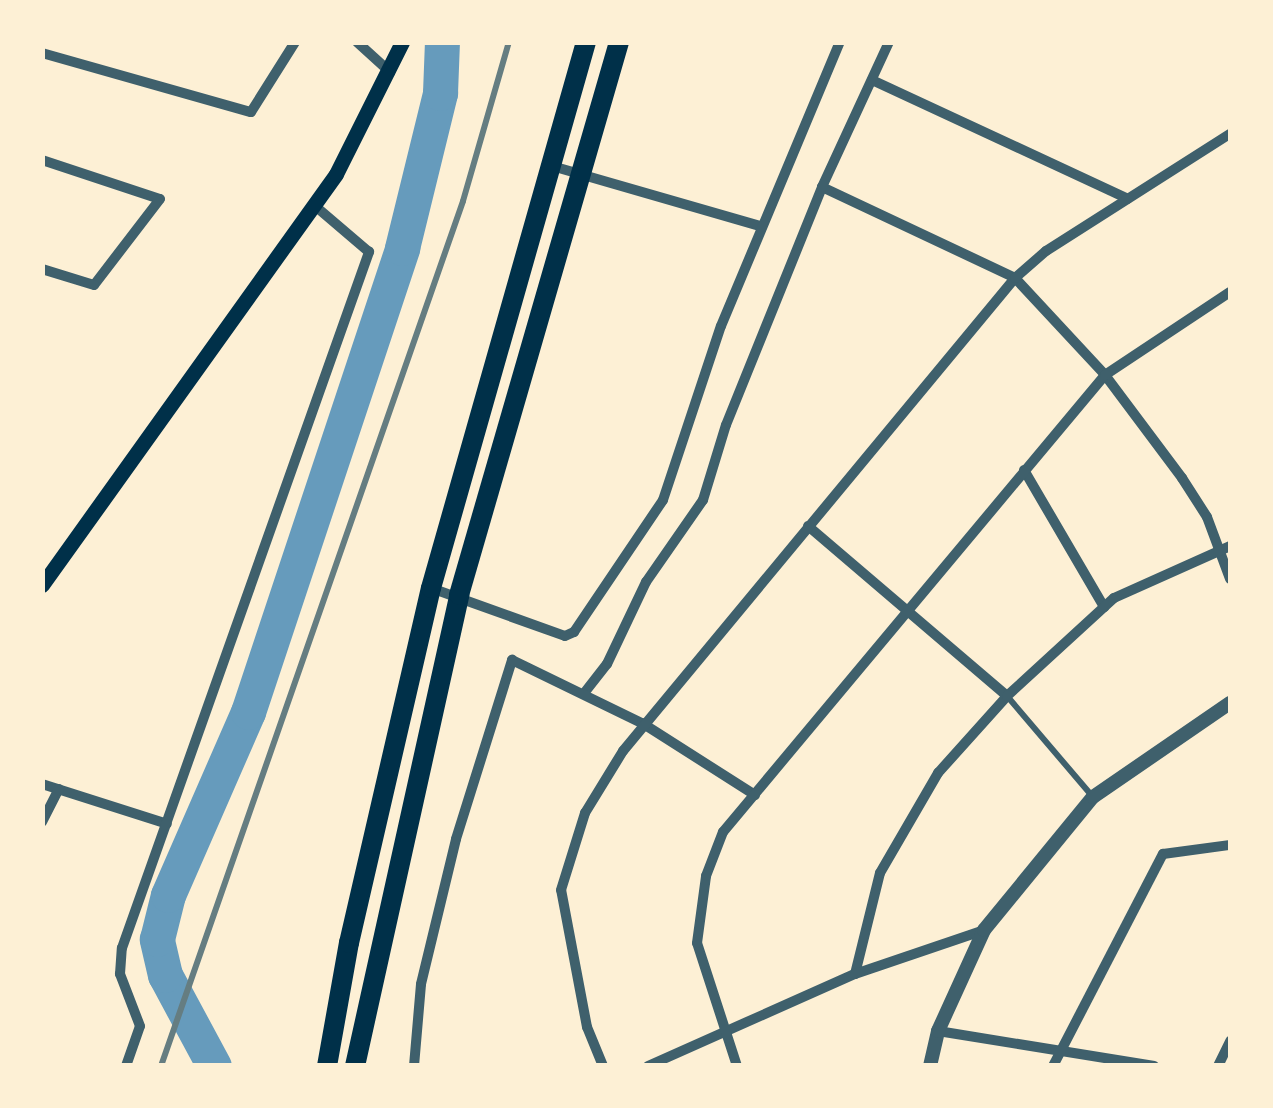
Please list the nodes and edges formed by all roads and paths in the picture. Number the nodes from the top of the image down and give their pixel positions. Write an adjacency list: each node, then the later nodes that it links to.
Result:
1 (295, 42): 8 (street)
2 (357, 42): 9 (street)
3 (402, 42): 9 (main road)
4 (586, 42): 13 (highway)
5 (620, 42): 14 (highway)
6 (840, 42): 18 (street)
7 (888, 42): 10 (street)
8 (42, 54)
9 (390, 72): 17 (main road)
10 (872, 80): 15 (street); 16 (street)
11 (1230, 134): 16 (street)
12 (42, 160): 19 (street)
13 (552, 166): 14 (street); 28 (highway)
14 (583, 176): 18 (street); 29 (highway)
15 (822, 187): 20 (street); 32 (street)
16 (1128, 199): 20 (street)
17 (314, 205): 27 (main road); 41 (street)
18 (760, 226): 29 (street)
19 (42, 269)
20 (1015, 278): 22 (street); 24 (street)
21 (1230, 292): 22 (street)
22 (1105, 375): 23 (street); 25 (street)
23 (1024, 470): 30 (street); 31 (street)
24 (808, 526): 31 (street); 35 (street)
25 (1224, 548): 26 (street); 30 (street)
26 (1230, 579)
27 (42, 585)
28 (431, 588): 29 (street); 50 (highway)
29 (459, 595): 51 (highway)
30 (1104, 607): 33 (street)
31 (906, 610): 33 (street); 38 (street)
32 (585, 692): 35 (street); 52 (street)
33 (1007, 696): 39 (lane); 44 (street)
34 (1230, 703): 39 (street)
35 (642, 722): 38 (street); 53 (street)
36 (42, 784): 37 (street)
37 (58, 789): 40 (street); 41 (street)
38 (756, 796): 46 (street)
39 (1092, 797): 43 (street)
40 (42, 822)
41 (167, 824): 49 (street)
42 (1230, 845): 48 (street)
43 (984, 930): 44 (street); 45 (street)
44 (855, 974): 46 (street)
45 (938, 1031): 48 (street); 56 (street)
46 (727, 1034): 54 (street); 55 (street)
47 (1230, 1041): 59 (street)
48 (1061, 1048): 57 (street); 58 (street)
49 (126, 1066)
50 (328, 1066)
51 (354, 1066)
52 (414, 1066)
53 (602, 1066)
54 (648, 1066)
55 (738, 1066)
56 (930, 1066)
57 (1053, 1066)
58 (1154, 1066)
59 (1218, 1066)

